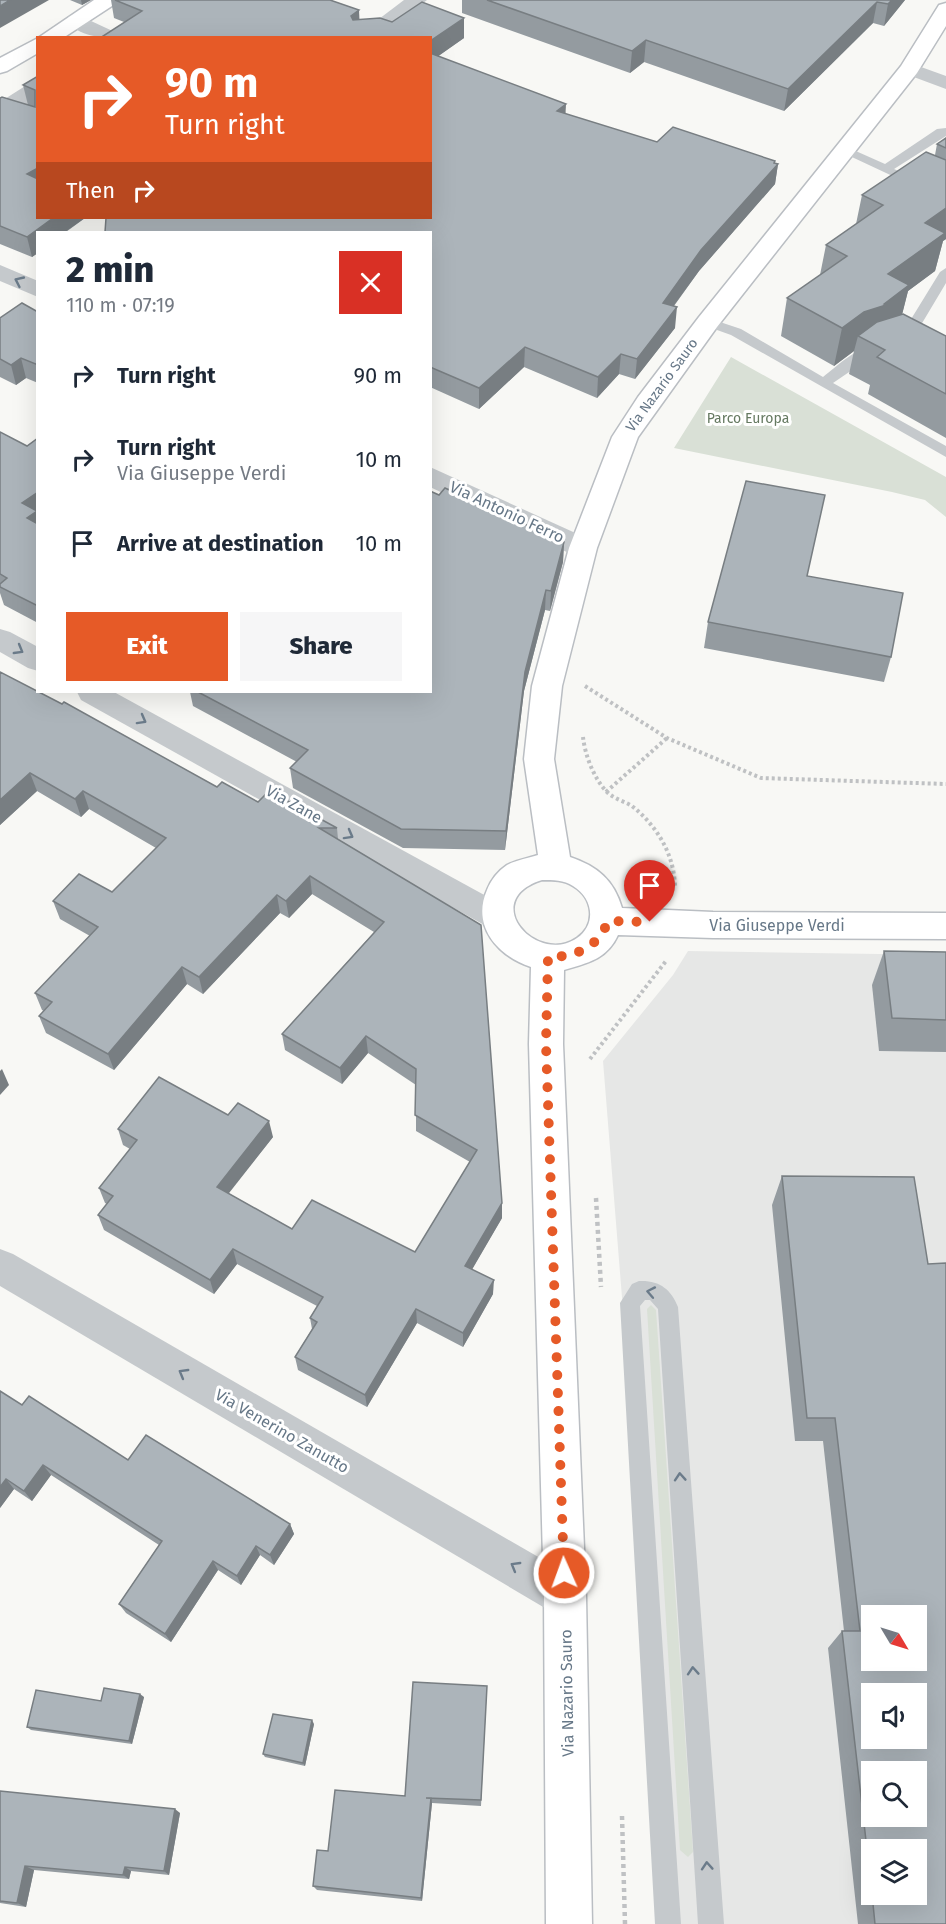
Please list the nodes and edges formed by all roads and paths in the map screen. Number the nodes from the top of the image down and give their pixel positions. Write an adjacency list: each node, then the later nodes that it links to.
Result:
1 (108, 0): 4 (street)
2 (417, 0): 7 (street)
3 (946, 9): 10 (street, Via Nazario Sauro)
4 (76, 21): 5 (street); 6 (street)
5 (51, 36)
6 (108, 36)
7 (367, 36)
8 (36, 45): 9 (street)
9 (0, 67)
10 (910, 69): 11 (street); 16 (street, Via Nazario Sauro)
11 (946, 83)
12 (36, 89): 13 (street)
13 (3, 105): 14 (street)
14 (27, 115)
15 (946, 132): 17 (lane)
16 (844, 151): 17 (lane); 22 (street, Via Nazario Sauro)
17 (886, 169): 18 (lane)
18 (946, 197)
19 (0, 272): 21 (street, one-way to 19)
20 (946, 272): 23 (lane)
21 (36, 289)
22 (708, 322): 25 (lane); 28 (street, Via Nazario Sauro)
23 (893, 345): 24 (lane); 25 (lane)
24 (946, 361)
25 (823, 383): 26 (lane)
26 (946, 452)
27 (432, 477): 28 (street, Via Antonio Ferro)
28 (583, 548): 36 (street, Via Nazario Sauro)
29 (0, 639): 30 (street, one-way to 30)
30 (36, 660)
31 (582, 684): 33 (path)
32 (93, 693): 37 (street, Via Zane, one-way to 37)
33 (667, 738): 34 (path); 35 (path)
34 (946, 784)
35 (606, 792)
36 (556, 867): 37 (street); 38 (street)
37 (497, 917): 40 (street)
38 (608, 921): 39 (street, Via Giuseppe Verdi); 40 (street)
39 (946, 926)
40 (548, 957): 42 (street, Via Nazario Sauro)
41 (0, 1266): 42 (street, Via Venerino Zanutto, one-way to 41)
42 (565, 1596): 43 (street, Via Nazario Sauro)
43 (569, 1924)
44 (669, 1924): 45 (lane, one-way to 44)
45 (711, 1924)

